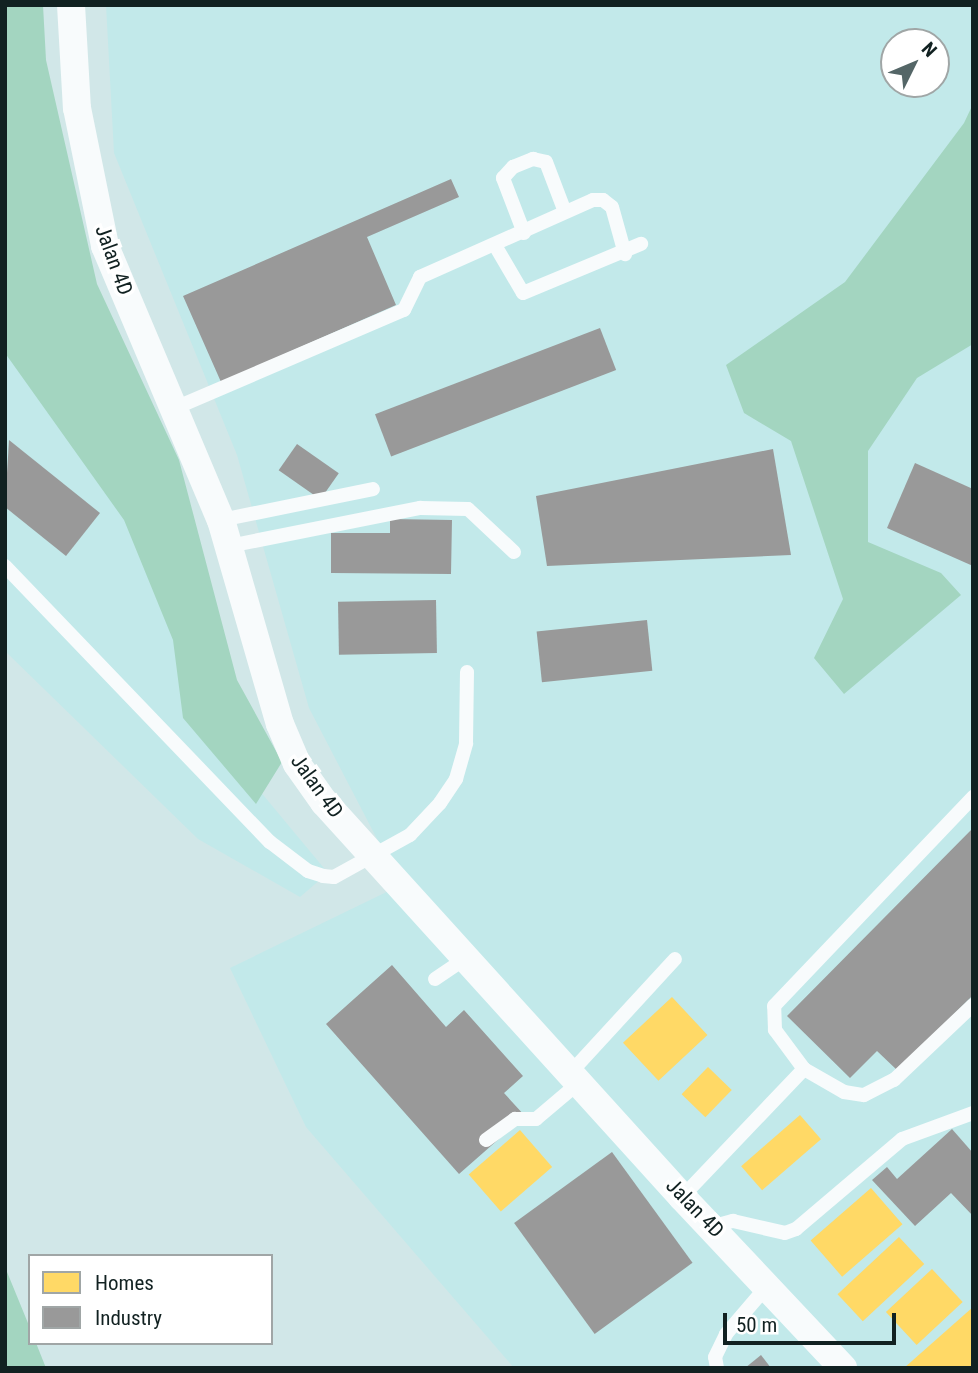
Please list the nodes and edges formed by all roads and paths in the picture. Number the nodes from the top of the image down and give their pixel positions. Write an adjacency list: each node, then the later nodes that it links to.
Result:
1 (71, 5): 7 (street, Jalan 4D)
2 (565, 212): 3 (lane); 3 (lane); 6 (lane)
3 (524, 233): 5 (lane)
4 (641, 244): 6 (lane)
5 (495, 247): 6 (lane); 7 (lane)
6 (625, 254)
7 (175, 408): 9 (street, Jalan 4D)
8 (373, 489): 9 (lane)
9 (225, 533): 10 (lane); 14 (street, Jalan 4D)
10 (514, 552)
11 (5, 566): 14 (lane)
12 (467, 672): 14 (lane)
13 (973, 797): 19 (lane)
14 (374, 856): 15 (street, Jalan 4D)
15 (466, 958): 17 (lane); 20 (street, Jalan 4D)
16 (675, 959): 20 (lane)
17 (435, 979)
18 (973, 1005): 19 (lane)
19 (804, 1069): 23 (lane)
20 (576, 1076): 22 (lane); 23 (street, Jalan 4D)
21 (973, 1113): 24 (lane)
22 (486, 1140)
23 (682, 1197): 24 (street, Jalan 4D)
24 (713, 1226): 25 (street, Jalan 4D)
25 (768, 1285): 26 (lane); 27 (street, Jalan 4D)
26 (717, 1368)
27 (843, 1368)

